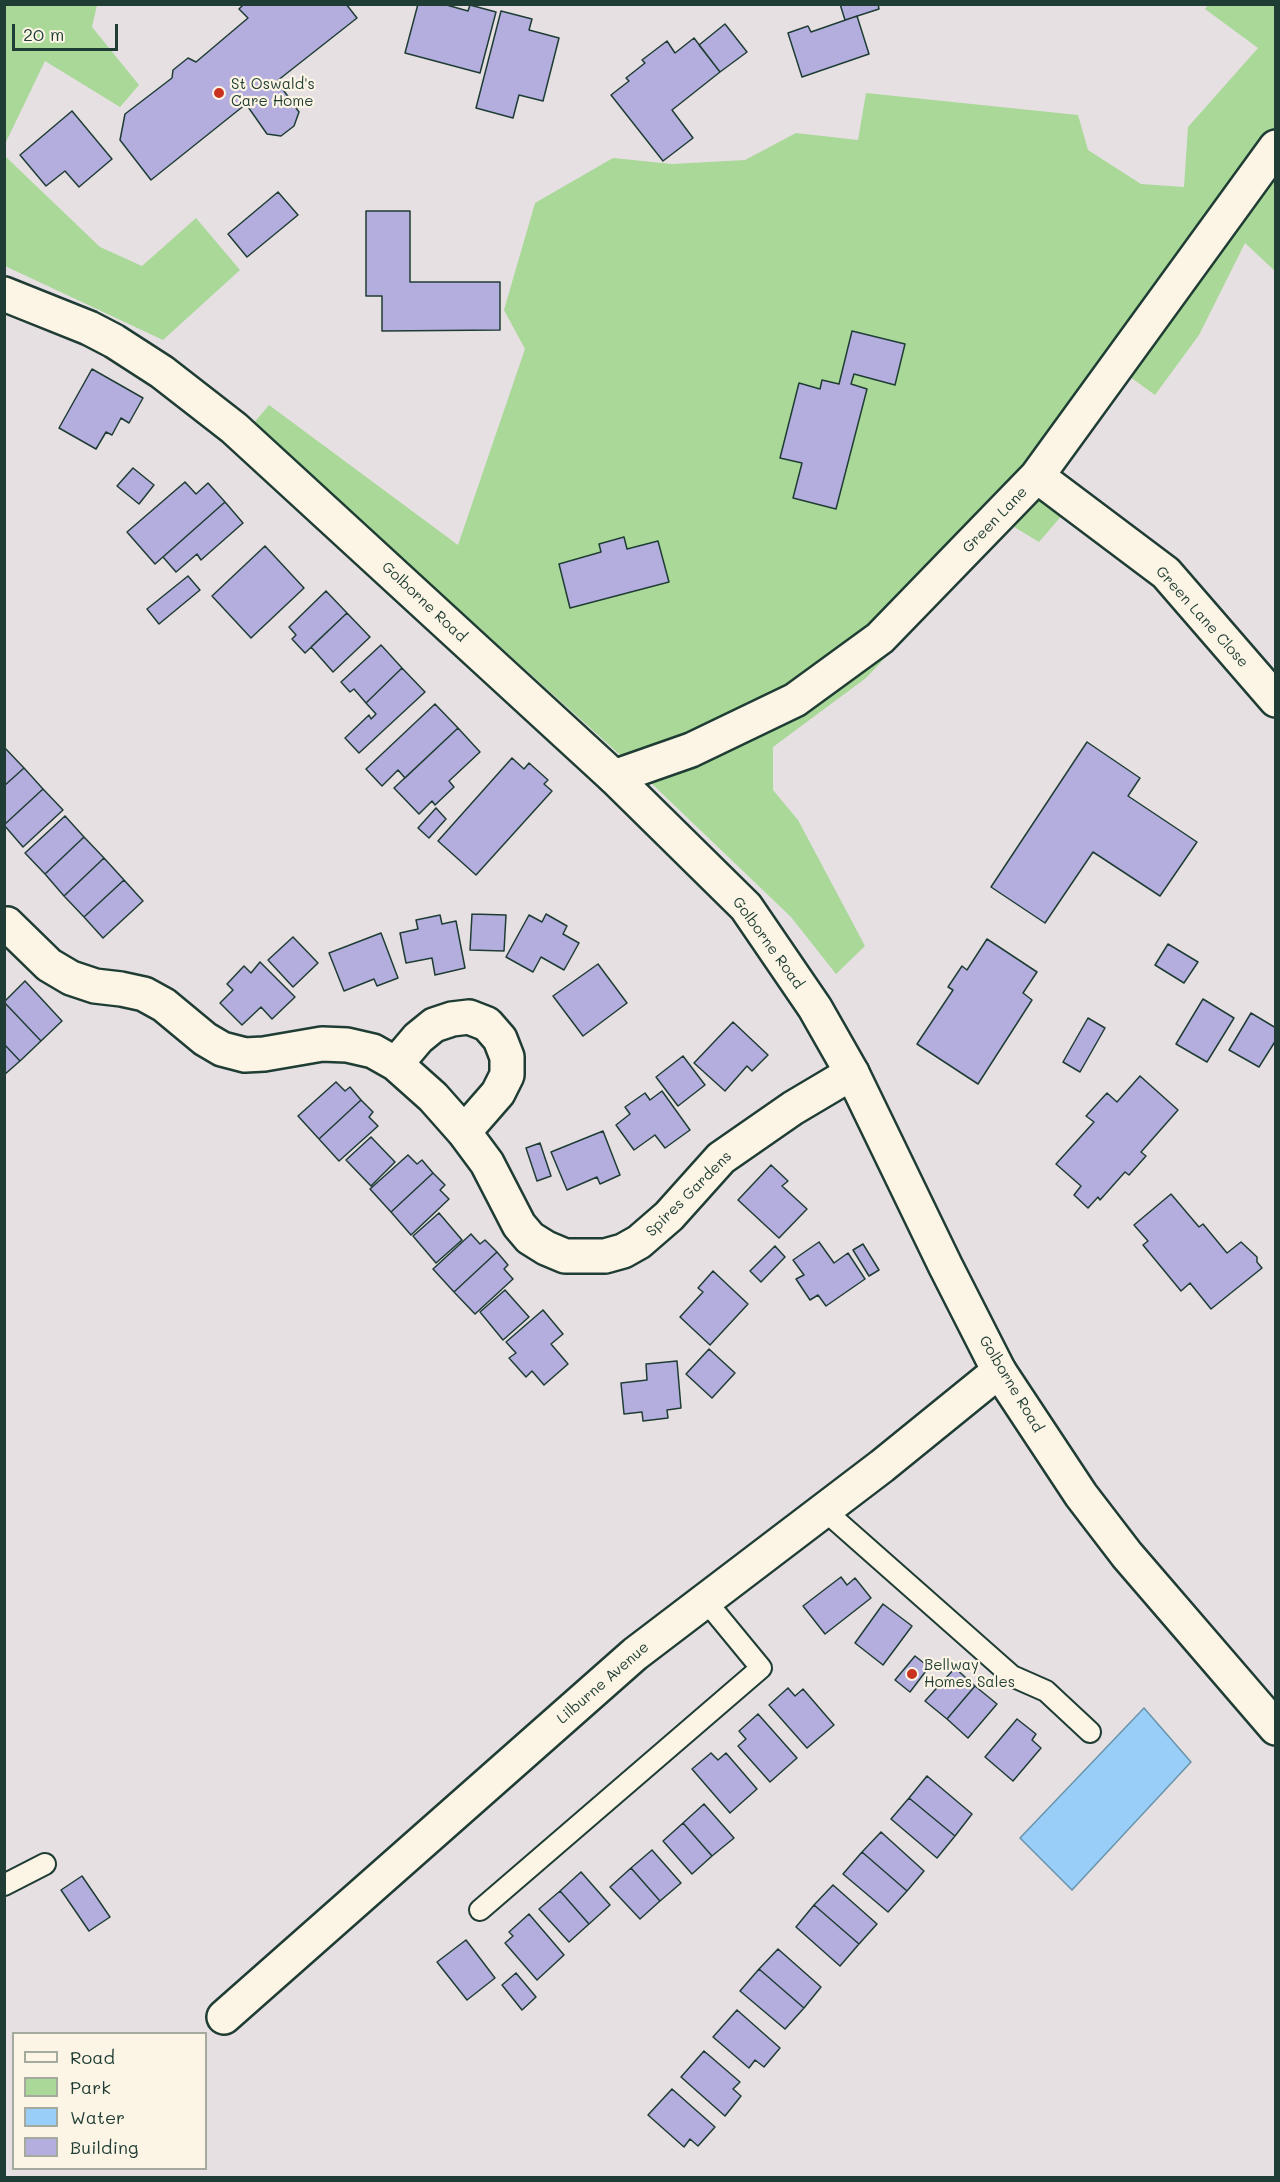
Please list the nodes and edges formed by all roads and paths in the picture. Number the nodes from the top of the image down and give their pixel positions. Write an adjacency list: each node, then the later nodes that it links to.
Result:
1 (1275, 147): 3 (street, Green Lane)
2 (4, 294): 5 (street, Golborne Road)
3 (1037, 476): 4 (street, Green Lane Close); 5 (street, Green Lane)
4 (1275, 700)
5 (614, 777): 8 (street, Golborne Road)
6 (5, 924): 7 (street, Spires Gardens)
7 (396, 1064): 9 (street, Spires Gardens); 9 (street)
8 (852, 1073): 9 (street, Spires Gardens); 10 (street, Golborne Road)
9 (464, 1132)
10 (999, 1371): 11 (street, Lilburne Avenue); 13 (street, Golborne Road)
11 (823, 1509): 12 (street, Lilburne Avenue); 14 (lane)
12 (705, 1600): 17 (lane); 18 (street, Lilburne Avenue)
13 (1275, 1728)
14 (1090, 1732)
15 (45, 1864): 16 (lane)
16 (4, 1885)
17 (480, 1910)
18 (224, 2017)

